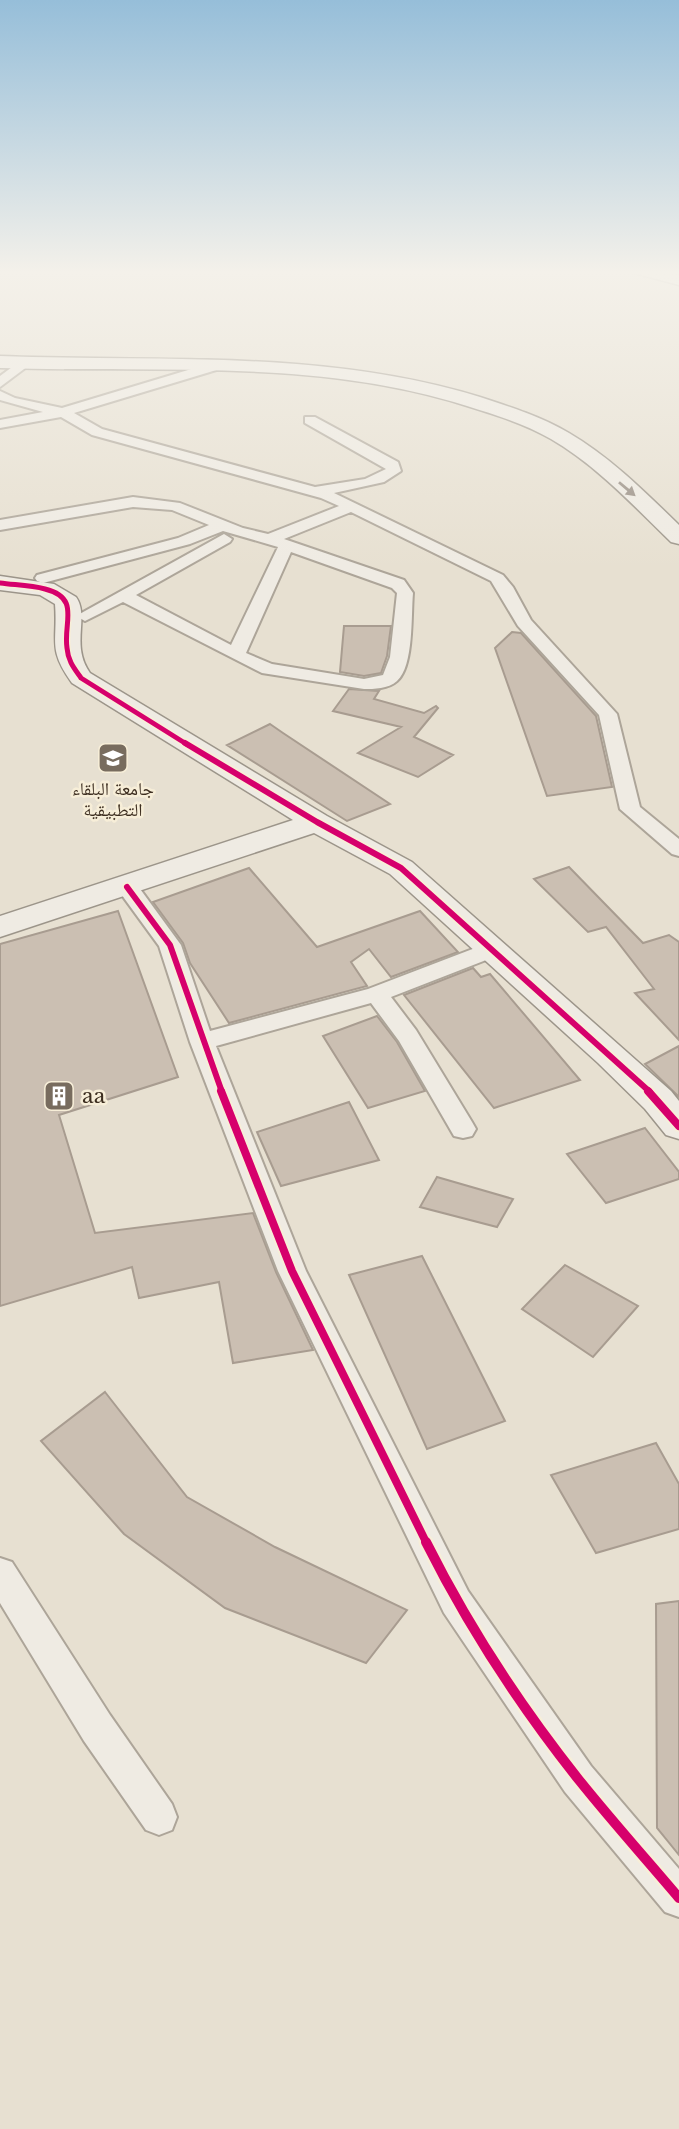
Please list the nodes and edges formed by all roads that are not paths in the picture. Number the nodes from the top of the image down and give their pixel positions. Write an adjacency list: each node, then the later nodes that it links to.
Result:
1 (16, 369): 5 (street)
2 (204, 369): 7 (street)
3 (316, 369): 15 (main road, one-way to 15)
4 (372, 369): 12 (main road)
5 (0, 383)
6 (0, 395): 7 (street)
7 (63, 412): 9 (street); 10 (street)
8 (310, 419): 10 (street)
9 (0, 424)
10 (315, 492): 11 (street)
11 (351, 507): 16 (street); 25 (street)
12 (679, 512)
13 (0, 525): 14 (street)
14 (230, 528): 16 (street); 18 (street); 20 (street)
15 (679, 537)
16 (269, 539): 17 (street)
17 (286, 547): 22 (street); 22 (street)
18 (43, 578): 19 (main road); 21 (main road)
19 (0, 583): 23 (main road)
20 (123, 595): 21 (street); 22 (street)
21 (85, 617): 23 (main road)
22 (236, 655)
23 (94, 685): 24 (main road)
24 (317, 822): 26 (main road); 28 (main road)
25 (679, 850)
26 (127, 887): 27 (main road); 30 (street)
27 (0, 927)
28 (491, 950): 29 (street); 31 (main road)
29 (376, 994): 30 (street); 32 (street)
30 (202, 1041): 35 (street)
31 (679, 1126)
32 (463, 1129)
33 (0, 1573): 34 (street)
34 (159, 1817)
35 (679, 1898)

